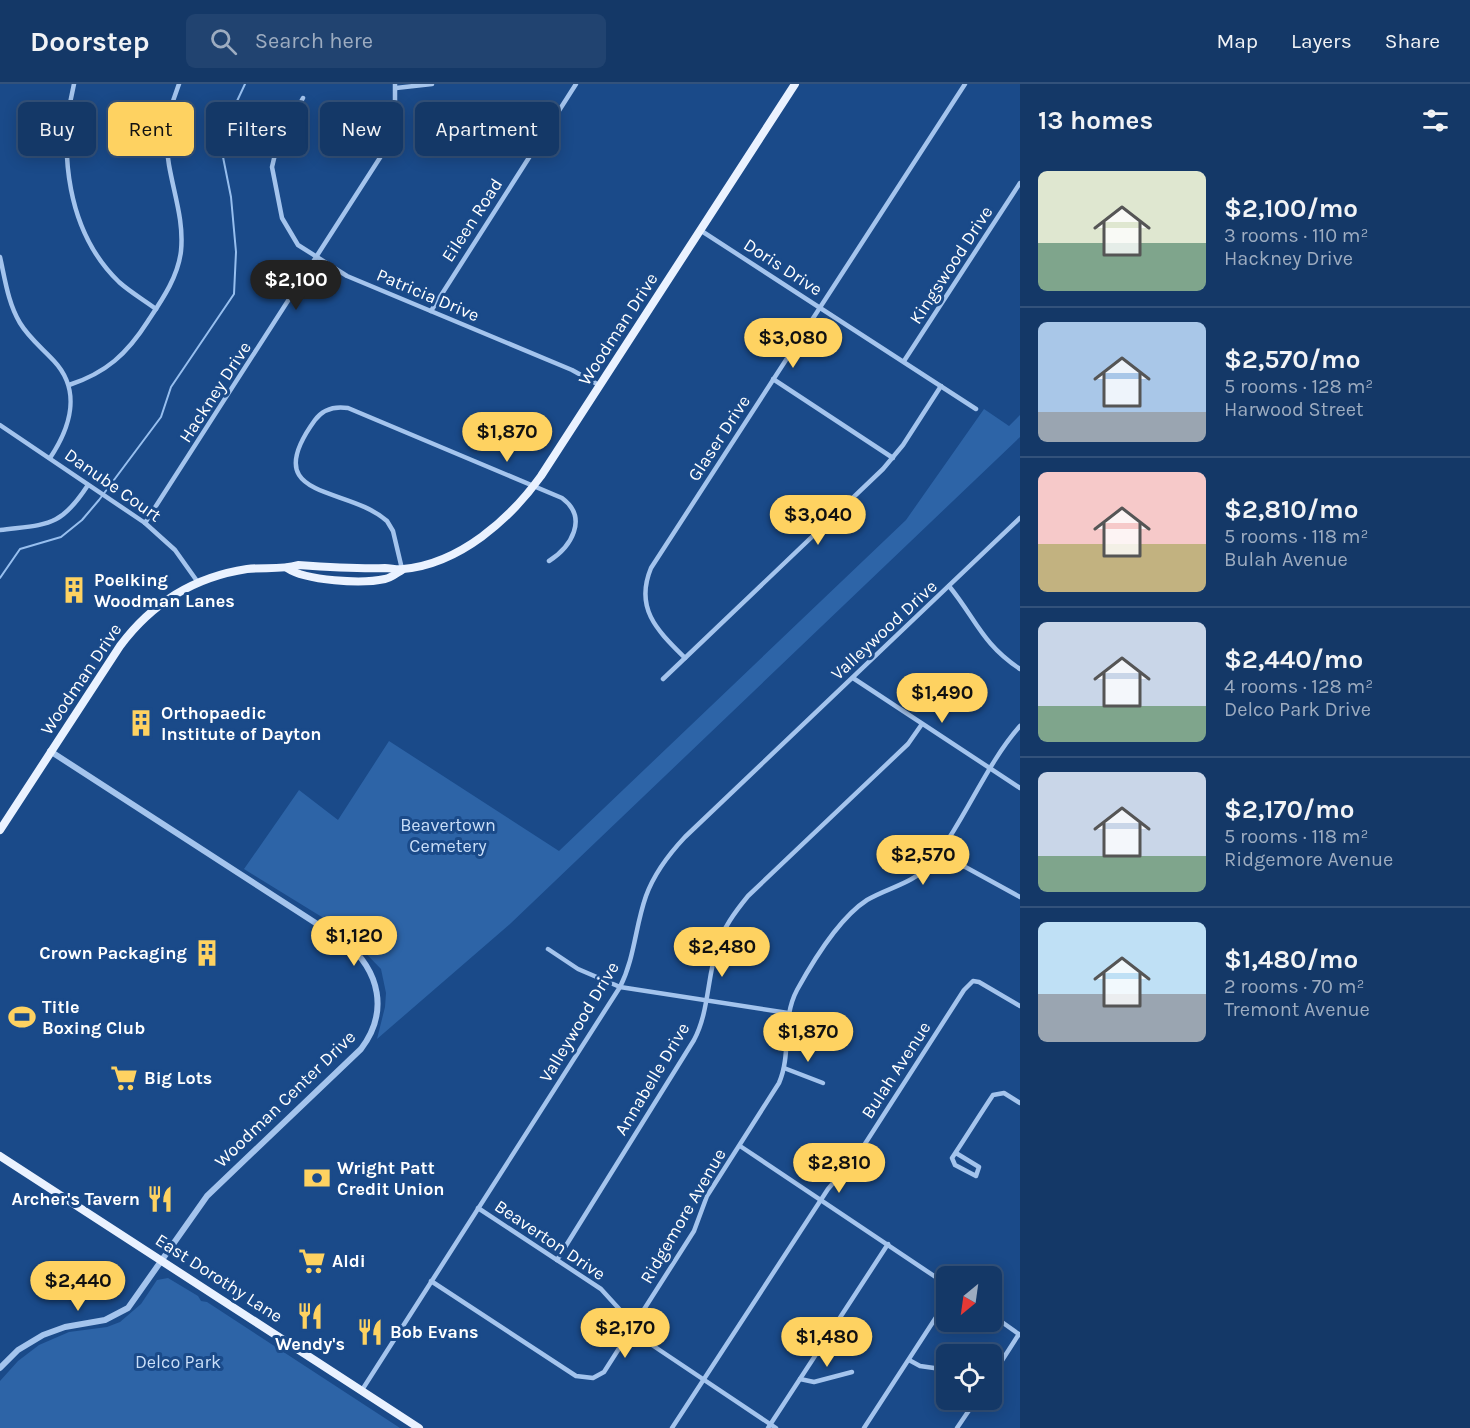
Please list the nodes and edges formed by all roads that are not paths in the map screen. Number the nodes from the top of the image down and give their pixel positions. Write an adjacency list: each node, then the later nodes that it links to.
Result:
1 (74, 84): 15 (street)
2 (179, 84): 15 (street)
3 (432, 84): 7 (street)
4 (576, 84): 16 (street, Eileen Road)
5 (795, 84): 10 (main road, Woodman Drive)
6 (965, 84): 14 (street, Glaser Drive)
7 (395, 86): 12 (street, Hackney Drive)
8 (303, 98): 12 (street, Patricia Drive)
9 (1020, 183): 17 (street, Kingswood Drive)
10 (700, 230): 14 (street, Doris Drive); 20 (main road, Woodman Drive)
11 (0, 256): 13 (street)
12 (316, 259): 16 (street, Patricia Drive); 29 (street, Hackney Drive)
13 (1, 271): 19 (street)
14 (819, 307): 17 (street, Doris Drive); 18 (street, Glaser Drive)
15 (156, 309): 19 (street)
16 (431, 311): 20 (street, Patricia Drive)
17 (904, 361): 21 (street, Doris Drive)
18 (773, 379): 25 (street); 35 (street, Glaser Drive)
19 (69, 386): 24 (street)
20 (599, 386): 27 (main road, Woodman Drive)
21 (941, 386): 22 (street, Doris Drive); 25 (street)
22 (976, 409)
23 (0, 425): 24 (street, Danube Court)
24 (50, 458): 26 (street, Danube Court)
25 (893, 458): 35 (street)
26 (88, 484): 29 (street, Danube Court); 30 (street)
27 (534, 485): 31 (street); 32 (main road, Woodman Drive); 32 (street)
28 (1019, 521): 34 (street, Valleywood Drive)
29 (146, 523): 33 (street, Danube Court)
30 (0, 530)
31 (549, 561)
32 (402, 570): 33 (main road, Woodman Drive)
33 (197, 581): 41 (main road, Woodman Drive)
34 (949, 586): 36 (street); 37 (street, Valleywood Drive)
35 (685, 658): 38 (street)
36 (1020, 669)
37 (853, 678): 39 (street); 48 (street, Valleywood Drive)
38 (663, 679)
39 (922, 724): 42 (street); 49 (street, Annabelle Drive)
40 (1020, 726): 42 (street)
41 (50, 752): 44 (main road, Woodman Drive); 61 (street, Woodman Center Drive)
42 (990, 769): 43 (street); 45 (street)
43 (1020, 788)
44 (0, 830)
45 (938, 852): 46 (street); 51 (street)
46 (1020, 897)
47 (548, 949): 48 (street)
48 (620, 987): 49 (street); 59 (street, Valleywood Drive)
49 (706, 999): 51 (street); 62 (street, Annabelle Drive)
50 (1020, 1006): 58 (street, Bulah Avenue)
51 (788, 1013): 52 (street)
52 (784, 1068): 53 (street); 55 (street, Ridgemore Avenue)
53 (823, 1083)
54 (1020, 1103): 56 (street)
55 (740, 1146): 58 (street); 67 (street, Ridgemore Avenue)
56 (956, 1153): 56 (street)
57 (0, 1156): 61 (main road, East Dorothy Lane)
58 (821, 1199): 60 (street); 75 (street, Bulah Avenue)
59 (478, 1208): 62 (street, Beaverton Drive); 64 (street, Valleywood Drive)
60 (888, 1244): 63 (street); 74 (street)
61 (161, 1260): 71 (street, Woodman Center Drive); 76 (main road, East Dorothy Lane)
62 (557, 1260): 67 (street, Beaverton Drive)
63 (936, 1277)
64 (431, 1281): 67 (street, Ridgemore Avenue); 76 (street, Valleywood Drive)
65 (936, 1318): 69 (street)
66 (1002, 1322): 68 (street)
67 (634, 1326): 75 (street, Beaverton Drive)
68 (1020, 1334): 70 (street)
69 (909, 1360): 72 (street); 82 (street)
70 (1002, 1361)
71 (0, 1368)
72 (936, 1368)
73 (852, 1372): 74 (street)
74 (800, 1379): 78 (street)
75 (703, 1380): 78 (street, Beaverton Drive); 80 (street, Bulah Avenue)
76 (362, 1390): 79 (main road, East Dorothy Lane)
77 (969, 1410): 83 (street)
78 (769, 1426): 81 (street, Beaverton Drive)
79 (419, 1428)
80 (672, 1428)
81 (776, 1428)
82 (864, 1428)
83 (957, 1428)

